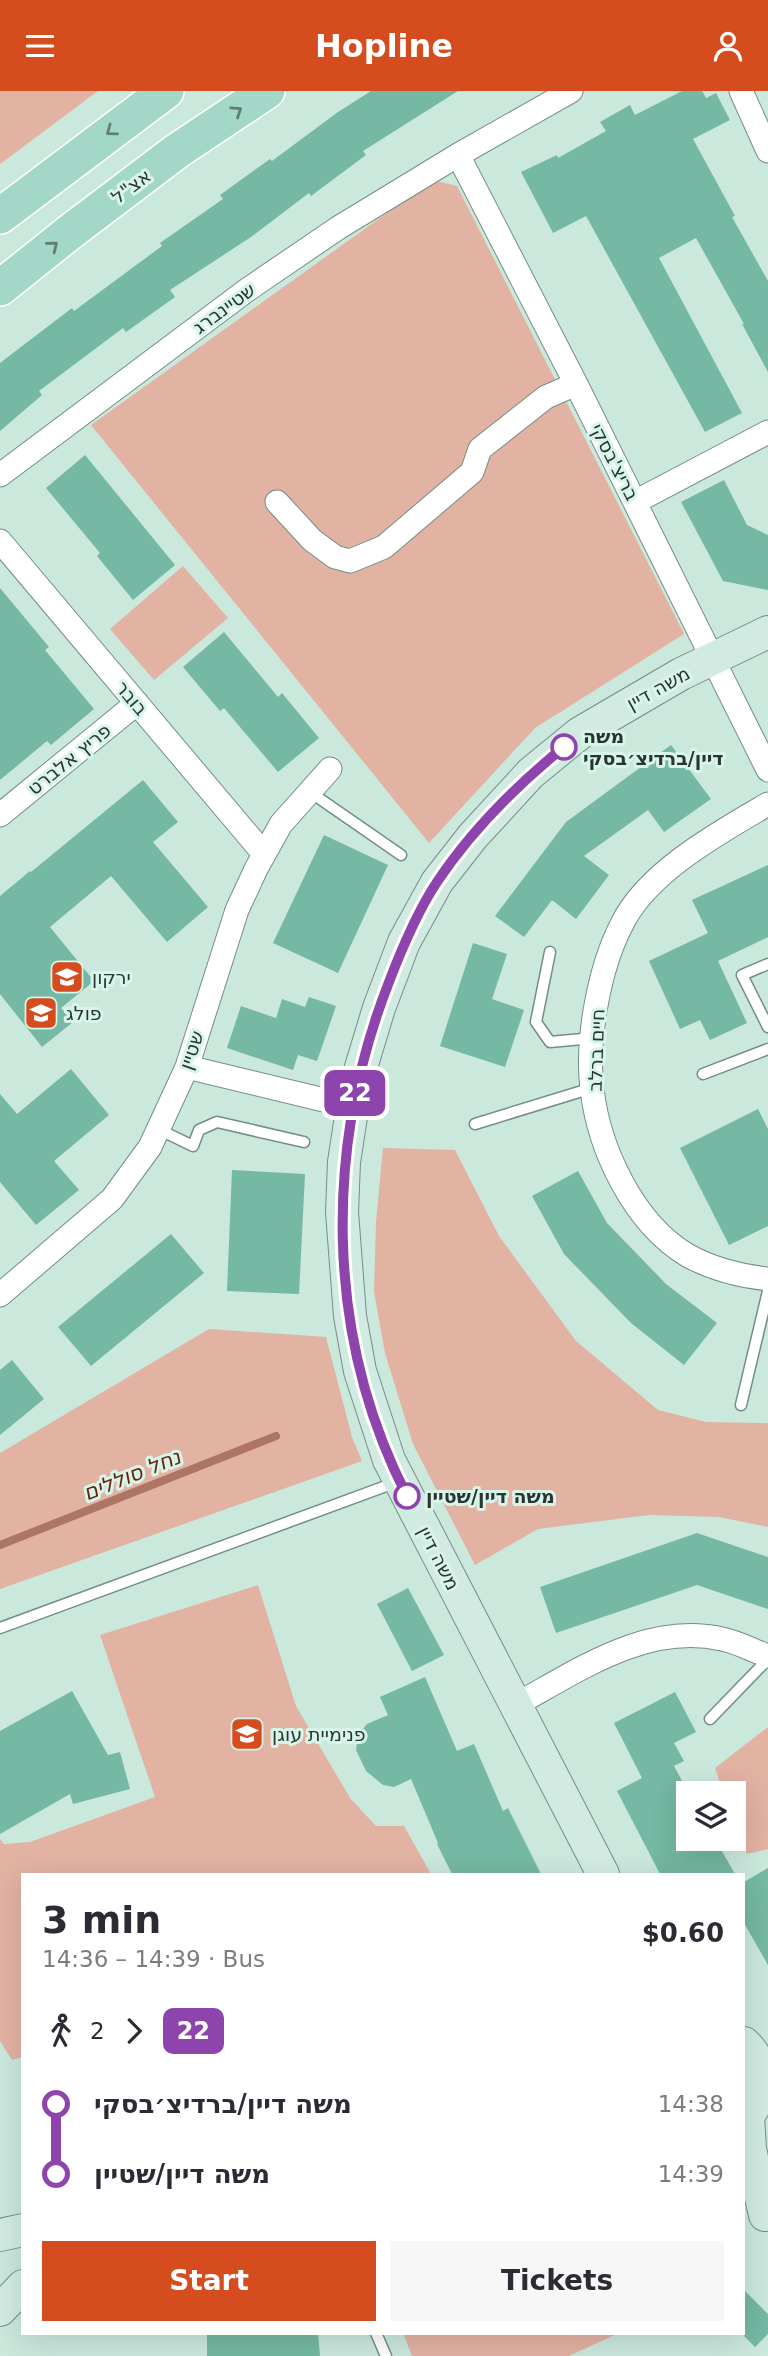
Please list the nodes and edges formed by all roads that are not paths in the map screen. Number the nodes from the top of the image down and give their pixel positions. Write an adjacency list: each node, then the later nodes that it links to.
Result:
1 (166, 91): 7 (main road, one-way to 7)
2 (267, 91): 8 (main road, אצ"ל, one-way to 2)
3 (571, 91): 6 (street, שטיינברג)
4 (741, 91): 5 (street)
5 (768, 151)
6 (458, 155): 9 (street, בריצ'בסקי); 11 (street, שטיינברג)
7 (0, 216)
8 (0, 288)
9 (576, 384): 12 (street); 13 (street, בריצ'בסקי)
10 (768, 432): 13 (street)
11 (0, 475)
12 (277, 502)
13 (635, 502): 16 (street, בריצ'בסקי)
14 (0, 541): 17 (street, בובר)
15 (768, 632): 16 (street, משה דיין)
16 (713, 658): 19 (street, בריצ'בסקי); 33 (street, משה דיין)
17 (137, 703): 22 (street, פריץ אלברט); 23 (street, בובר)
18 (330, 769): 20 (street, שטיין)
19 (768, 770)
20 (310, 792): 23 (street, שטיין); 24 (lane)
21 (768, 804): 28 (street, חיים ברלב)
22 (0, 815)
23 (264, 854): 30 (street, שטיין)
24 (401, 855)
25 (550, 952): 28 (lane)
26 (768, 964): 27 (lane)
27 (768, 1027)
28 (593, 1038): 32 (street, חיים ברלב)
29 (768, 1049): 31 (lane)
30 (187, 1067): 33 (street); 35 (street, שטיין)
31 (703, 1074)
32 (592, 1088): 34 (lane); 37 (street, חיים ברלב)
33 (353, 1107): 41 (street, משה דיין)
34 (475, 1124)
35 (158, 1129): 36 (lane); 38 (street, שטיין)
36 (304, 1142)
37 (768, 1279)
38 (4, 1283)
39 (768, 1291): 40 (lane)
40 (741, 1405)
41 (400, 1481): 42 (lane); 44 (street, משה דיין)
42 (0, 1628)
43 (768, 1658): 44 (street); 45 (lane)
44 (515, 1705): 46 (street, משה דיין)
45 (710, 1719)
46 (600, 1870)
47 (745, 2041): 48 (street)
48 (768, 2041)
49 (745, 2042): 50 (street)
50 (754, 2111): 52 (street)
51 (745, 2186): 52 (street)
52 (767, 2217)
53 (21, 2230): 54 (street)
54 (0, 2235)
55 (21, 2287): 56 (street)
56 (0, 2310)
57 (377, 2335): 58 (lane)
58 (386, 2356)

